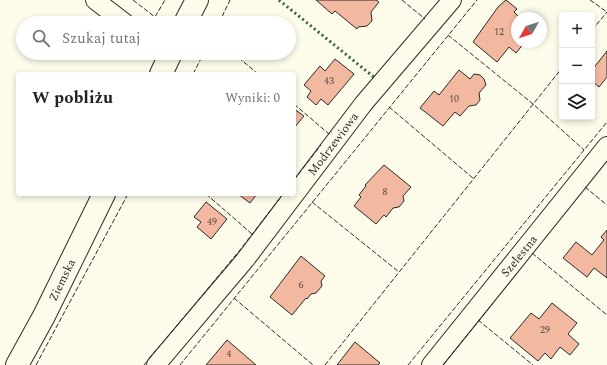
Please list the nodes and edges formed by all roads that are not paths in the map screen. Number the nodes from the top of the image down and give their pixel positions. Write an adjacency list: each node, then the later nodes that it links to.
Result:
1 (95, 0): 4 (street)
2 (197, 0): 5 (street)
3 (452, 0): 7 (street, Modrzewiowa)
4 (116, 16)
5 (189, 16)
6 (607, 146): 12 (street, Szelestna)
7 (296, 193)
8 (103, 196): 10 (street, Ziemska)
9 (294, 196): 11 (street, Modrzewiowa)
10 (17, 365)
11 (156, 365)
12 (431, 365)

